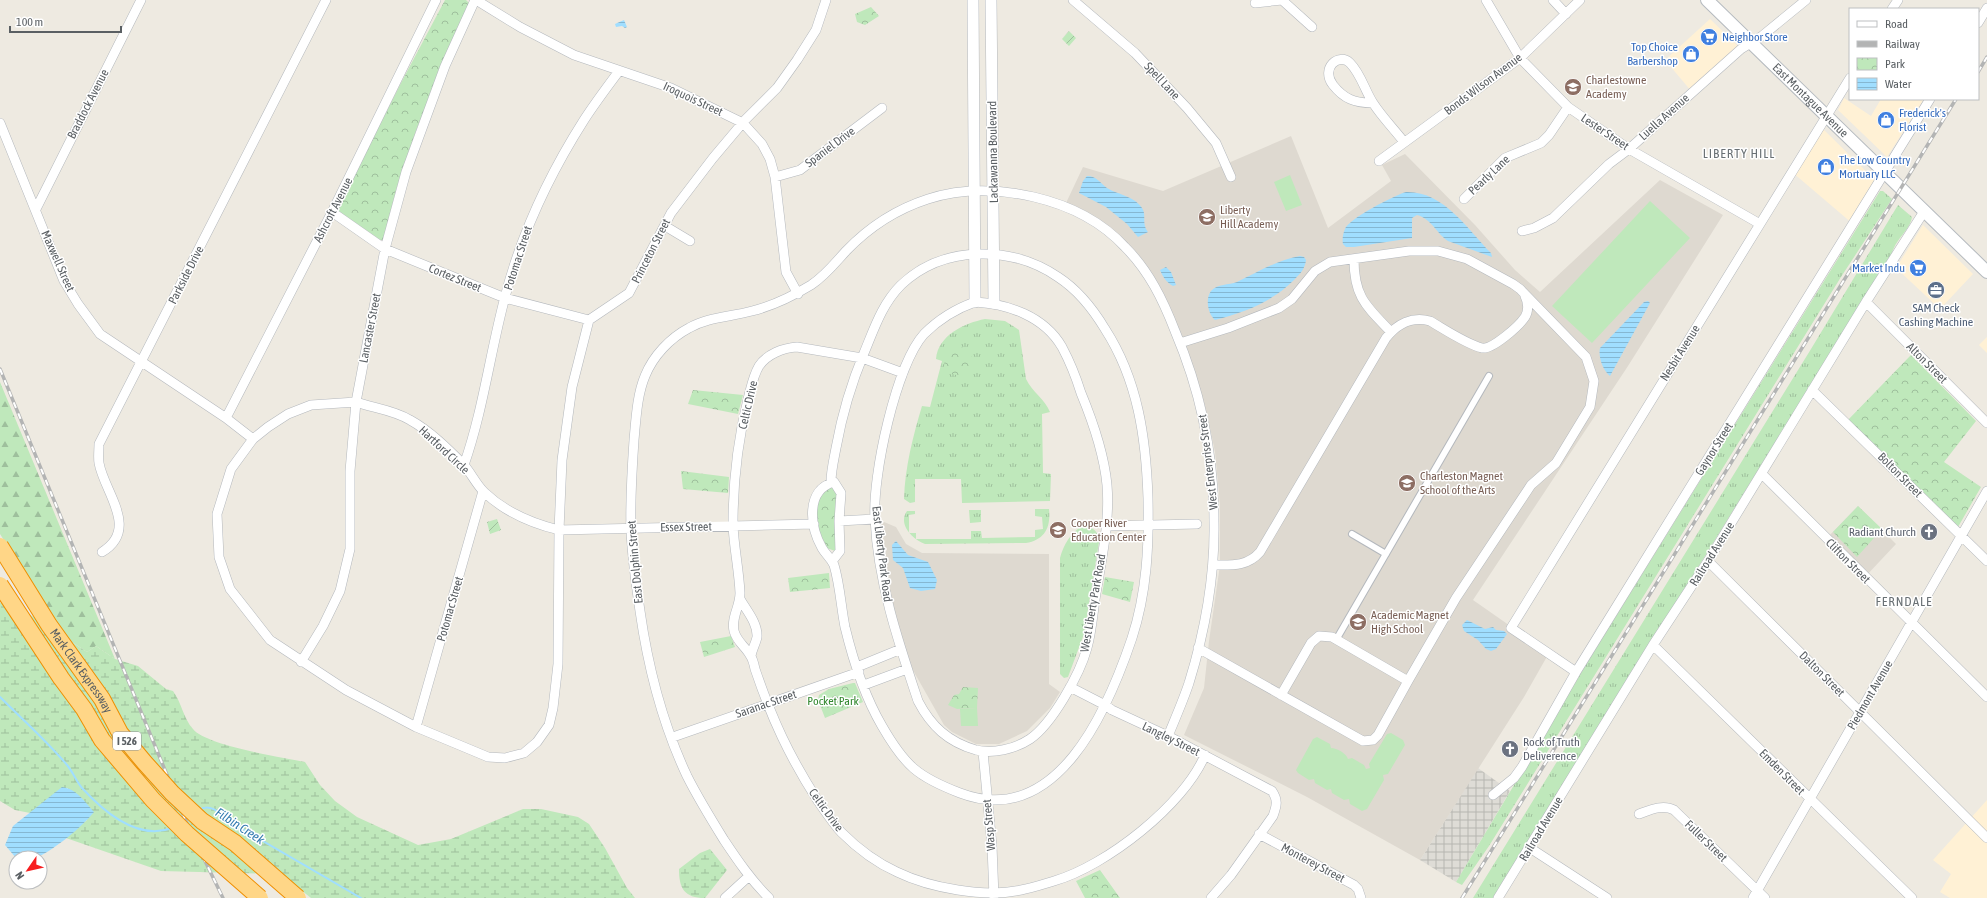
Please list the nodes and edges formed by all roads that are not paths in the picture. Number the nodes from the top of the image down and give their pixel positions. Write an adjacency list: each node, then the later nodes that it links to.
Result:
1 (141, 0): 40 (street, Braddock Avenue)
2 (326, 0): 62 (street, Parkside Drive)
3 (436, 0): 42 (street, Ashcroft Avenue)
4 (475, 0): 22 (street, Iroquois Street); 47 (street, Lancaster Street)
5 (826, 0): 30 (street, Princeton Street)
6 (973, 0): 37 (street, Lackawanna Boulevard)
7 (991, 0): 38 (street, Lackawanna Boulevard)
8 (1073, 0): 36 (street, Spell Lane)
9 (1282, 0): 15 (street); 19 (street)
10 (1486, 0): 21 (street, Lester Street)
11 (1553, 0): 17 (street)
12 (1580, 0): 17 (street, Bonds Wilson Avenue)
13 (1708, 0): 20 (main road, East Montague Avenue)
14 (1806, 0): 20 (street, Luella Avenue)
15 (1255, 3)
16 (1987, 8): 18 (street)
17 (1566, 14): 21 (street, Bonds Wilson Avenue)
18 (1979, 21)
19 (1312, 27)
20 (1750, 43): 28 (main road, East Montague Avenue); 32 (street, Luella Avenue)
21 (1520, 58): 26 (street, Lester Street); 31 (street, Bonds Wilson Avenue)
22 (619, 71): 30 (street, Iroquois Street); 54 (street, Potomac Street)
23 (1849, 80): 28 (street, Nesbit Avenue)
24 (1929, 100): 34 (street, Gaynor Street)
25 (1372, 103): 25 (street); 31 (street)
26 (1568, 107): 32 (street, Lester Street); 39 (street, Pearly Lane)
27 (882, 108): 35 (street, Spaniel Drive)
28 (1826, 116): 34 (main road, East Montague Avenue); 43 (street, Nesbit Avenue)
29 (0, 123): 40 (street, Maxwell Street)
30 (742, 123): 35 (street, Iroquois Street); 44 (street, Princeton Street)
31 (1404, 142): 33 (street, Bonds Wilson Avenue)
32 (1629, 149): 43 (street, Lester Street); 45 (street, Luella Avenue)
33 (1380, 161)
34 (1885, 172): 41 (main road, East Montague Avenue); 104 (street, Gaynor Street)
35 (775, 177): 52 (street, Iroquois Street)
36 (1231, 177)
37 (974, 191): 38 (street, West Enterprise Street); 48 (street, Lackawanna Boulevard); 52 (street, East Dolphin Street)
38 (993, 191): 49 (street, Lackawanna Boulevard); 60 (street, West Enterprise Street)
39 (1464, 199)
40 (36, 209): 62 (street, Maxwell Street)
41 (1925, 210): 51 (main road, East Montague Avenue); 56 (street, Railroad Avenue)
42 (332, 212): 47 (street, Cortez Street); 67 (street, Ashcroft Avenue)
43 (1760, 224): 104 (street, Nesbit Avenue)
44 (665, 226): 46 (street); 58 (street, Princeton Street)
45 (1522, 231)
46 (690, 241)
47 (385, 249): 54 (street, Cortez Street); 66 (street, Lancaster Street)
48 (975, 254): 49 (street); 55 (street, Lackawanna Boulevard); 61 (street)
49 (994, 255): 57 (street, Lackawanna Boulevard); 79 (street)
50 (1354, 259): 53 (street); 59 (street); 60 (street)
51 (1986, 269)
52 (798, 294): 82 (street, East Dolphin Street)
53 (1525, 295): 59 (street); 105 (street)
54 (505, 298): 58 (street, Cortez Street); 70 (street, Potomac Street)
55 (975, 302): 57 (street, East Liberty Park Road); 63 (street, East Liberty Park Road)
56 (1866, 302): 65 (street, Railroad Avenue); 68 (street, Alton Street)
57 (994, 303): 81 (street, West Liberty Park Road)
58 (589, 320): 83 (street)
59 (1391, 332): 92 (street)
60 (1180, 343): 92 (street, West Enterprise Street)
61 (862, 358): 63 (street, Celtic Drive); 72 (street); 80 (street, Celtic Drive)
62 (141, 362): 67 (street, Maxwell Street); 87 (street, Parkside Drive)
63 (903, 373): 75 (street, East Liberty Park Road)
64 (1489, 376): 88 (street)
65 (1812, 390): 71 (street, Railroad Avenue); 85 (street, Bolton Street)
66 (356, 402): 69 (street, Hartford Circle); 70 (street, Hartford Circle); 101 (street, Lancaster Street)
67 (226, 418): 69 (street, Maxwell Street)
68 (1987, 423)
69 (253, 439): 101 (street, Hartford Circle)
70 (464, 465): 73 (street, Hartford Circle)
71 (1762, 474): 91 (street, Railroad Avenue); 95 (street, Clifton Street)
72 (831, 482): 76 (street); 77 (street)
73 (483, 491): 83 (street, Hartford Circle); 113 (street, Potomac Street)
74 (1987, 491): 85 (street, Piedmont Avenue)
75 (875, 519): 76 (street); 99 (street, East Liberty Park Road)
76 (839, 521): 89 (street)
77 (814, 524): 80 (street, Essex Street); 89 (street)
78 (1197, 524): 79 (street)
79 (1148, 525): 81 (street); 111 (street)
80 (733, 526): 82 (street, Essex Street); 94 (street, Celtic Drive)
81 (1107, 526): 107 (street, West Liberty Park Road)
82 (631, 528): 83 (street, Essex Street); 115 (street, East Dolphin Street)
83 (559, 530): 113 (street, Hartford Circle)
84 (1352, 534): 88 (street)
85 (1961, 535): 90 (street, Bolton Street); 95 (street, Piedmont Avenue)
86 (0, 546): 129 (highway, Mark Clark Expressway / I 526, bridge)
87 (102, 552)
88 (1386, 554): 96 (street)
89 (833, 560): 103 (street)
90 (1987, 560)
91 (1708, 561): 97 (street, Railroad Avenue); 112 (street, Dalton Street)
92 (1212, 565): 98 (street, West Enterprise Street)
93 (0, 585): 128 (highway, Mark Clark Expressway / I 526, bridge)
94 (740, 599): 100 (street, Celtic Drive); 100 (street, Celtic Drive)
95 (1910, 622): 109 (street, Clifton Street); 112 (street, Piedmont Avenue)
96 (1336, 640): 105 (street); 108 (street)
97 (1653, 645): 119 (street, Emden Street); 124 (street, Railroad Avenue)
98 (1198, 648): 108 (street); 114 (street, West Enterprise Street)
99 (901, 649): 102 (street, East Liberty Park Road); 103 (street, Saranac Street)
100 (751, 656): 110 (street, Celtic Drive)
101 (302, 662): 113 (street, Hartford Circle)
102 (908, 669): 106 (street); 116 (street, East Liberty Park Road)
103 (858, 670): 106 (street); 110 (street, Saranac Street)
104 (1576, 672): 118 (street, Gaynor Street)
105 (1408, 681): 108 (street)
106 (864, 685): 120 (street)
107 (1070, 687): 111 (street, Langley Street); 116 (street, West Liberty Park Road)
108 (1281, 695)
109 (1987, 697)
110 (767, 704): 115 (street, Saranac Street); 127 (street, Celtic Drive)
111 (1105, 705): 114 (street, Langley Street); 120 (street)
112 (1860, 712): 119 (street, Piedmont Avenue); 123 (street, Dalton Street)
113 (416, 727)
114 (1168, 736): 117 (street, Langley Street)
115 (673, 737): 125 (street, East Dolphin Street)
116 (983, 752): 120 (street, Wasp Street)
117 (1205, 755): 122 (street, Langley Street); 127 (street)
118 (1493, 795)
119 (1810, 799): 126 (street, Piedmont Avenue); 137 (street, Emden Street)
120 (987, 800): 127 (street, Wasp Street)
121 (1639, 814): 126 (street, Fuller Street)
122 (1259, 834): 132 (street); 133 (street, Monterey Street)
123 (1987, 838)
124 (1530, 848): 134 (street, Railroad Avenue); 135 (street)
125 (748, 877): 130 (street); 131 (street, East Dolphin Street)
126 (1755, 894): 136 (street, Fuller Street)
127 (994, 895)
128 (260, 898)
129 (298, 898)
130 (724, 898)
131 (769, 898)
132 (1211, 898)
133 (1361, 898)
134 (1498, 898)
135 (1607, 898)
136 (1764, 898)
137 (1912, 898)

